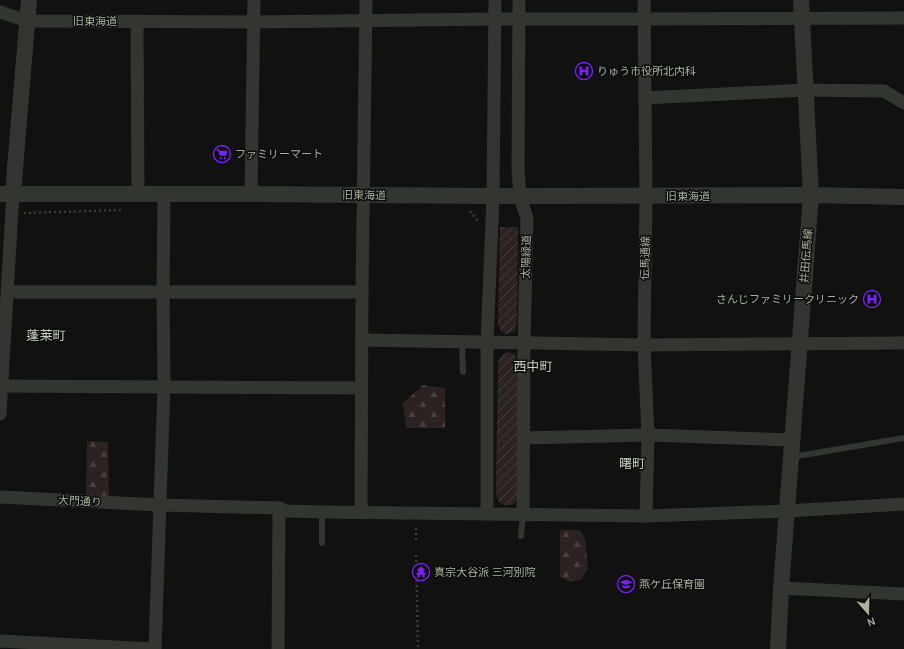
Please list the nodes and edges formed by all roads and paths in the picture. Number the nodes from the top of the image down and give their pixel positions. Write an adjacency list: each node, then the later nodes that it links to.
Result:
1 (30, 0): 14 (street)
2 (254, 0): 17 (street)
3 (366, 0): 15 (street)
4 (495, 0): 10 (street)
5 (519, 0): 11 (street, 太陽緑道)
6 (644, 0): 12 (street, 伝馬通線)
7 (801, 0): 13 (street, 井田伝馬線)
8 (0, 12): 14 (street, 旧東海道)
9 (904, 18): 13 (street, 旧東海道)
10 (494, 19): 11 (street, 旧東海道); 15 (street, 旧東海道); 27 (street)
11 (519, 19): 12 (street, 旧東海道); 28 (street, 太陽緑道)
12 (645, 19): 13 (street, 旧東海道); 19 (street, 伝馬通線)
13 (802, 19): 18 (street, 井田伝馬線)
14 (27, 21): 16 (street, 旧東海道); 21 (street)
15 (366, 21): 17 (street, 旧東海道); 25 (street)
16 (137, 22): 17 (street, 旧東海道); 22 (street)
17 (254, 22): 24 (street)
18 (806, 90): 19 (street); 20 (street); 26 (street, 井田伝馬線)
19 (645, 98): 29 (street, 伝馬通線)
20 (904, 103)
21 (7, 193): 22 (street, 旧東海道); 31 (street)
22 (138, 193): 23 (street, 旧東海道)
23 (164, 193): 24 (street, 旧東海道); 32 (street)
24 (251, 194): 25 (street, 旧東海道)
25 (364, 194): 27 (street, 旧東海道); 33 (street)
26 (811, 195): 29 (street, 旧東海道); 30 (street, 旧東海道); 39 (street, 井田伝馬線)
27 (493, 196): 28 (street, 旧東海道); 37 (street)
28 (520, 196): 29 (street, 旧東海道); 38 (street, 太陽緑道)
29 (646, 196): 41 (street, 伝馬通線)
30 (904, 196)
31 (8, 292): 32 (street); 34 (street)
32 (163, 292): 33 (street); 44 (street)
33 (362, 292): 35 (street)
34 (2, 339): 43 (street)
35 (362, 340): 36 (street); 45 (street)
36 (462, 342): 37 (street); 42 (lane)
37 (487, 343): 38 (street); 59 (street)
38 (524, 344): 41 (street); 48 (street, 太陽緑道)
39 (800, 344): 40 (street); 41 (street); 50 (street, 井田伝馬線)
40 (904, 344)
41 (644, 345): 47 (street, 伝馬通線)
42 (463, 372)
43 (2, 386): 44 (street); 46 (street)
44 (164, 386): 45 (street); 54 (street)
45 (361, 388): 58 (street)
46 (0, 414)
47 (648, 436): 48 (street); 50 (street); 61 (street, 伝馬通線)
48 (523, 438): 60 (street, 太陽緑道)
49 (904, 438): 51 (lane)
50 (793, 440): 51 (street, 井田伝馬線)
51 (792, 457): 56 (street, 井田伝馬線)
52 (0, 497): 54 (street, 大門通り)
53 (904, 504): 56 (street, 大門通り)
54 (160, 505): 55 (street, 大門通り); 68 (street)
55 (278, 508): 57 (street, 大門通り); 69 (street)
56 (788, 511): 61 (street, 大門通り); 65 (street, 井田伝馬線)
57 (322, 512): 58 (street, 大門通り); 63 (lane)
58 (362, 513): 59 (street, 大門通り)
59 (487, 514): 60 (street, 大門通り)
60 (523, 515): 61 (street, 大門通り); 62 (lane)
61 (646, 516)
62 (522, 536)
63 (322, 543)
64 (416, 555): 70 (path)
65 (781, 588): 66 (street); 71 (street, 井田伝馬線)
66 (904, 594)
67 (0, 641): 68 (street)
68 (154, 649)
69 (278, 649)
70 (418, 649)
71 (778, 649)

